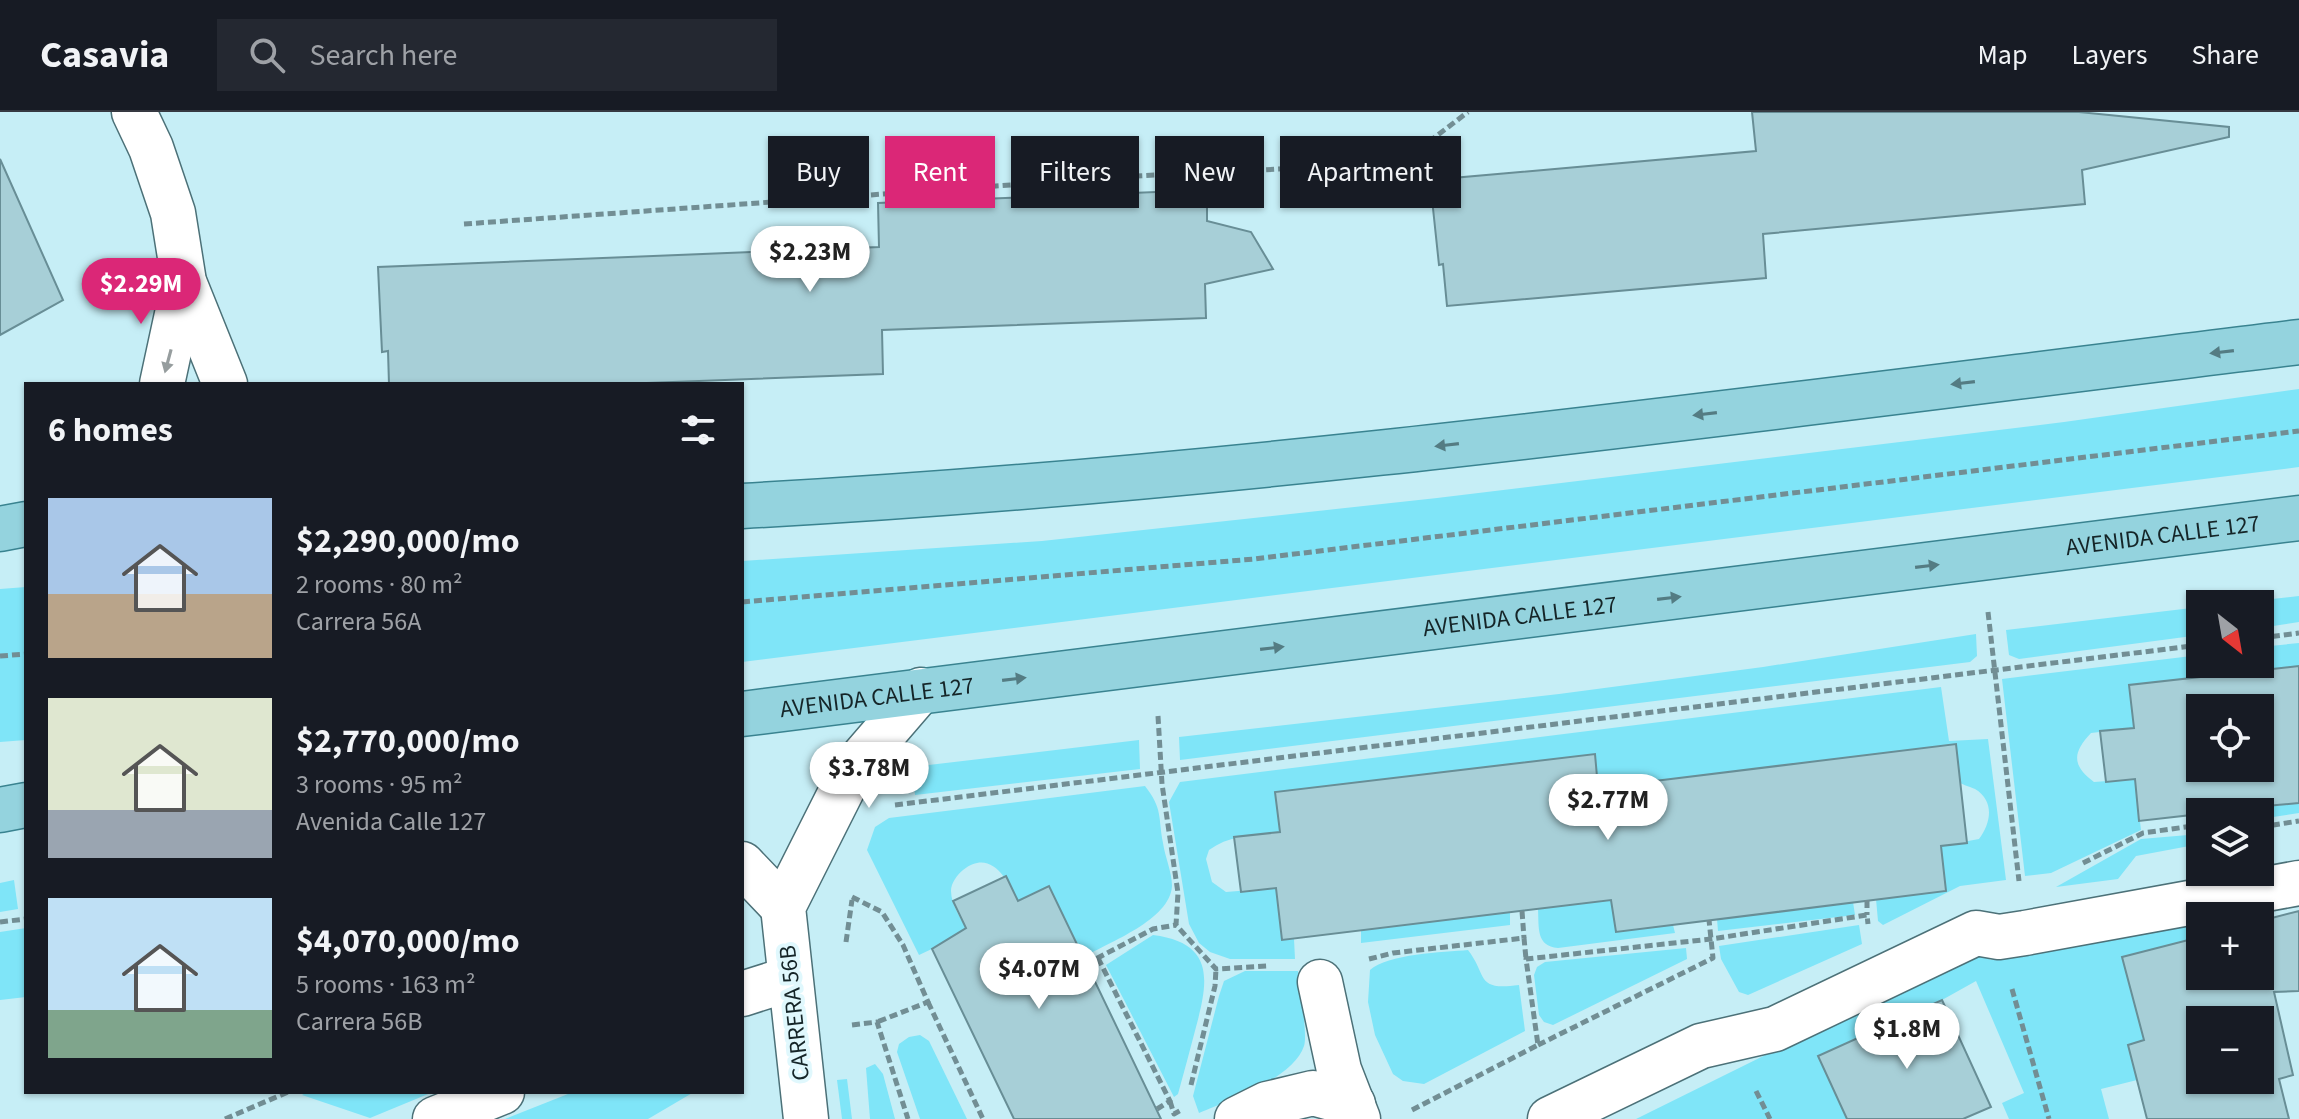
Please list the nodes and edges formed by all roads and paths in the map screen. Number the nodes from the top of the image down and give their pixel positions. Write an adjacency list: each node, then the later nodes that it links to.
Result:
1 (134, 112): 4 (street)
2 (1468, 112): 3 (path)
3 (464, 224)
4 (184, 282): 6 (street, one-way to 6); 7 (street)
5 (2299, 342): 9 (main road, one-way to 9)
6 (162, 382)
7 (224, 382)
8 (2299, 431): 16 (path)
9 (744, 506)
10 (2299, 518): 15 (main road, AVENIDA CALLE 127)
11 (0, 519): 12 (main road)
12 (24, 522)
13 (24, 523): 14 (main road)
14 (0, 529)
15 (1984, 559): 22 (main road, AVENIDA CALLE 127, one-way to 15); 23 (path)
16 (744, 602)
17 (2299, 633): 18 (path)
18 (2274, 636)
19 (2186, 647): 23 (path)
20 (24, 654): 21 (path)
21 (0, 656)
22 (1155, 663): 24 (main road, AVENIDA CALLE 127, one-way to 22); 26 (path)
23 (1995, 670): 26 (path); 47 (path)
24 (921, 690): 25 (main road, AVENIDA CALLE 127); 29 (street)
25 (744, 714)
26 (1161, 774): 29 (path); 45 (path)
27 (24, 805): 28 (main road)
28 (0, 808)
29 (831, 808): 39 (street)
30 (2299, 821): 31 (path)
31 (2274, 825)
32 (2186, 827): 34 (path)
33 (744, 866): 39 (street)
34 (2076, 867)
35 (2299, 883): 47 (street)
36 (855, 884): 37 (path)
37 (852, 897): 50 (path); 60 (path)
38 (1867, 900): 41 (path)
39 (783, 907): 57 (street, CARRERA 56B)
40 (1522, 911): 48 (path)
41 (1867, 915): 46 (path); 49 (path)
42 (24, 919): 44 (path)
43 (1709, 920): 49 (path)
44 (0, 922)
45 (1176, 925): 51 (path); 56 (path)
46 (1869, 935)
47 (2012, 935): 80 (street); 81 (path)
48 (1524, 938): 52 (path); 53 (path)
49 (1711, 939): 53 (path); 65 (path)
50 (846, 951)
51 (1098, 958): 54 (path); 69 (path)
52 (1367, 959)
53 (1526, 959): 65 (path)
54 (1086, 964)
55 (1273, 965): 56 (path)
56 (1216, 969): 66 (path)
57 (789, 979): 59 (street); 76 (street, CARRERA 56B)
58 (1320, 982): 73 (street)
59 (744, 993)
60 (928, 1002): 62 (path); 78 (path)
61 (849, 1011): 63 (path)
62 (877, 1022): 63 (path); 77 (path)
63 (851, 1025): 64 (path)
64 (852, 1039)
65 (1538, 1045): 72 (path)
66 (1189, 1093)
67 (283, 1094): 74 (path)
68 (497, 1094): 75 (street)
69 (1170, 1101): 70 (path); 71 (path)
70 (1185, 1108)
71 (1157, 1109)
72 (1411, 1110)
73 (1355, 1112): 79 (street)
74 (225, 1119)
75 (435, 1119)
76 (806, 1119)
77 (908, 1119)
78 (983, 1119)
79 (1237, 1119)
80 (1550, 1119)
81 (2049, 1119)

